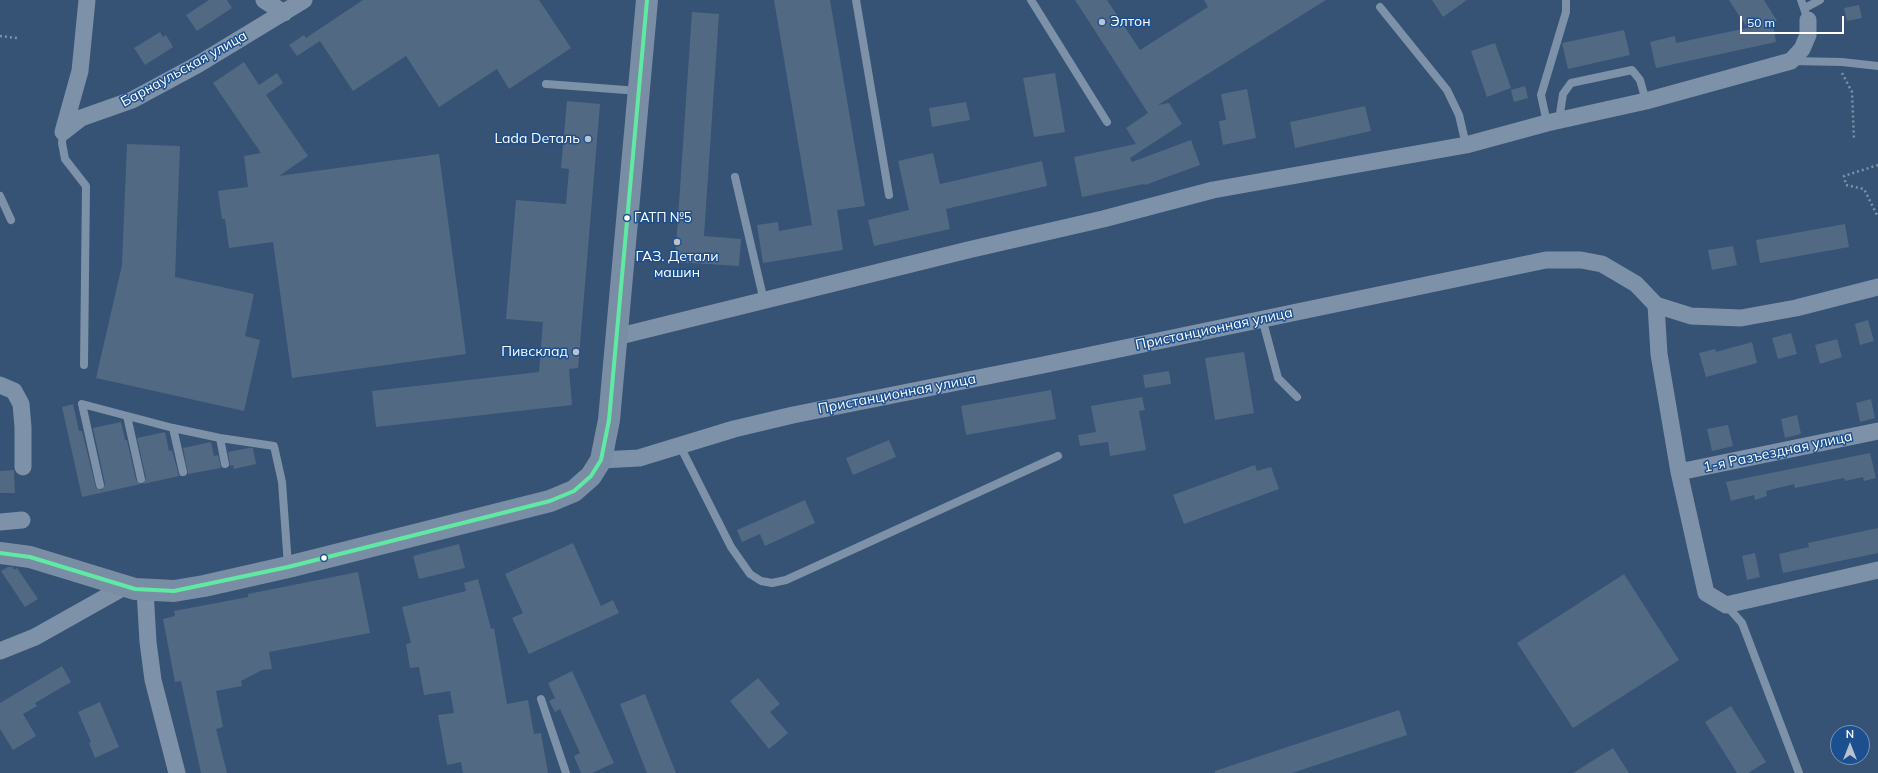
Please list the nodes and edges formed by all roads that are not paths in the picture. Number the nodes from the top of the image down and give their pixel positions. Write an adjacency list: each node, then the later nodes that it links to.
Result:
1 (86, 0): 20 (street)
2 (264, 0): 11 (street)
3 (304, 0): 11 (street, Барнаульская улица)
4 (647, 0): 16 (main road)
5 (856, 0): 23 (lane)
6 (1031, 0): 19 (lane)
7 (1566, 0): 18 (lane)
8 (1802, 0): 12 (lane)
9 (1820, 0): 12 (lane)
10 (1380, 7): 21 (lane)
11 (284, 13): 20 (street, Барнаульская улица)
12 (1806, 14): 13 (street)
13 (1791, 61): 14 (lane); 17 (street)
14 (1878, 66)
15 (546, 84): 16 (lane)
16 (639, 91): 30 (main road)
17 (1646, 101): 18 (street); 18 (lane)
18 (1553, 121): 21 (street)
19 (1107, 122)
20 (63, 132): 31 (lane)
21 (1466, 145): 27 (street)
22 (736, 177): 27 (lane)
23 (889, 195)
24 (0, 196): 25 (lane)
25 (11, 220)
26 (1878, 287): 28 (street)
27 (764, 301): 30 (street)
28 (1656, 306): 29 (street, Пристанционная улица); 44 (street)
29 (1262, 318): 33 (lane); 38 (street, Пристанционная улица)
30 (616, 337): 40 (main road)
31 (84, 365)
32 (0, 385): 42 (street)
33 (1297, 397)
34 (127, 416): 35 (lane); 45 (lane); 46 (lane)
35 (173, 428): 37 (lane); 43 (lane)
36 (1878, 431): 44 (street, 1-я Разъездная улица)
37 (220, 438): 41 (lane); 50 (lane)
38 (680, 446): 39 (lane); 40 (street, Пристанционная улица)
39 (1058, 456)
40 (601, 460): 50 (main road)
41 (225, 464)
42 (23, 467)
43 (183, 472)
44 (1679, 472): 53 (street)
45 (141, 479)
46 (100, 485)
47 (22, 520): 48 (street)
48 (0, 522)
49 (0, 553): 52 (main road)
50 (288, 567): 52 (main road)
51 (1878, 570): 53 (street)
52 (134, 588): 54 (street); 56 (street)
53 (1726, 605): 58 (lane)
54 (0, 651)
55 (541, 699): 57 (lane)
56 (176, 773)
57 (566, 773)
58 (1799, 773)

